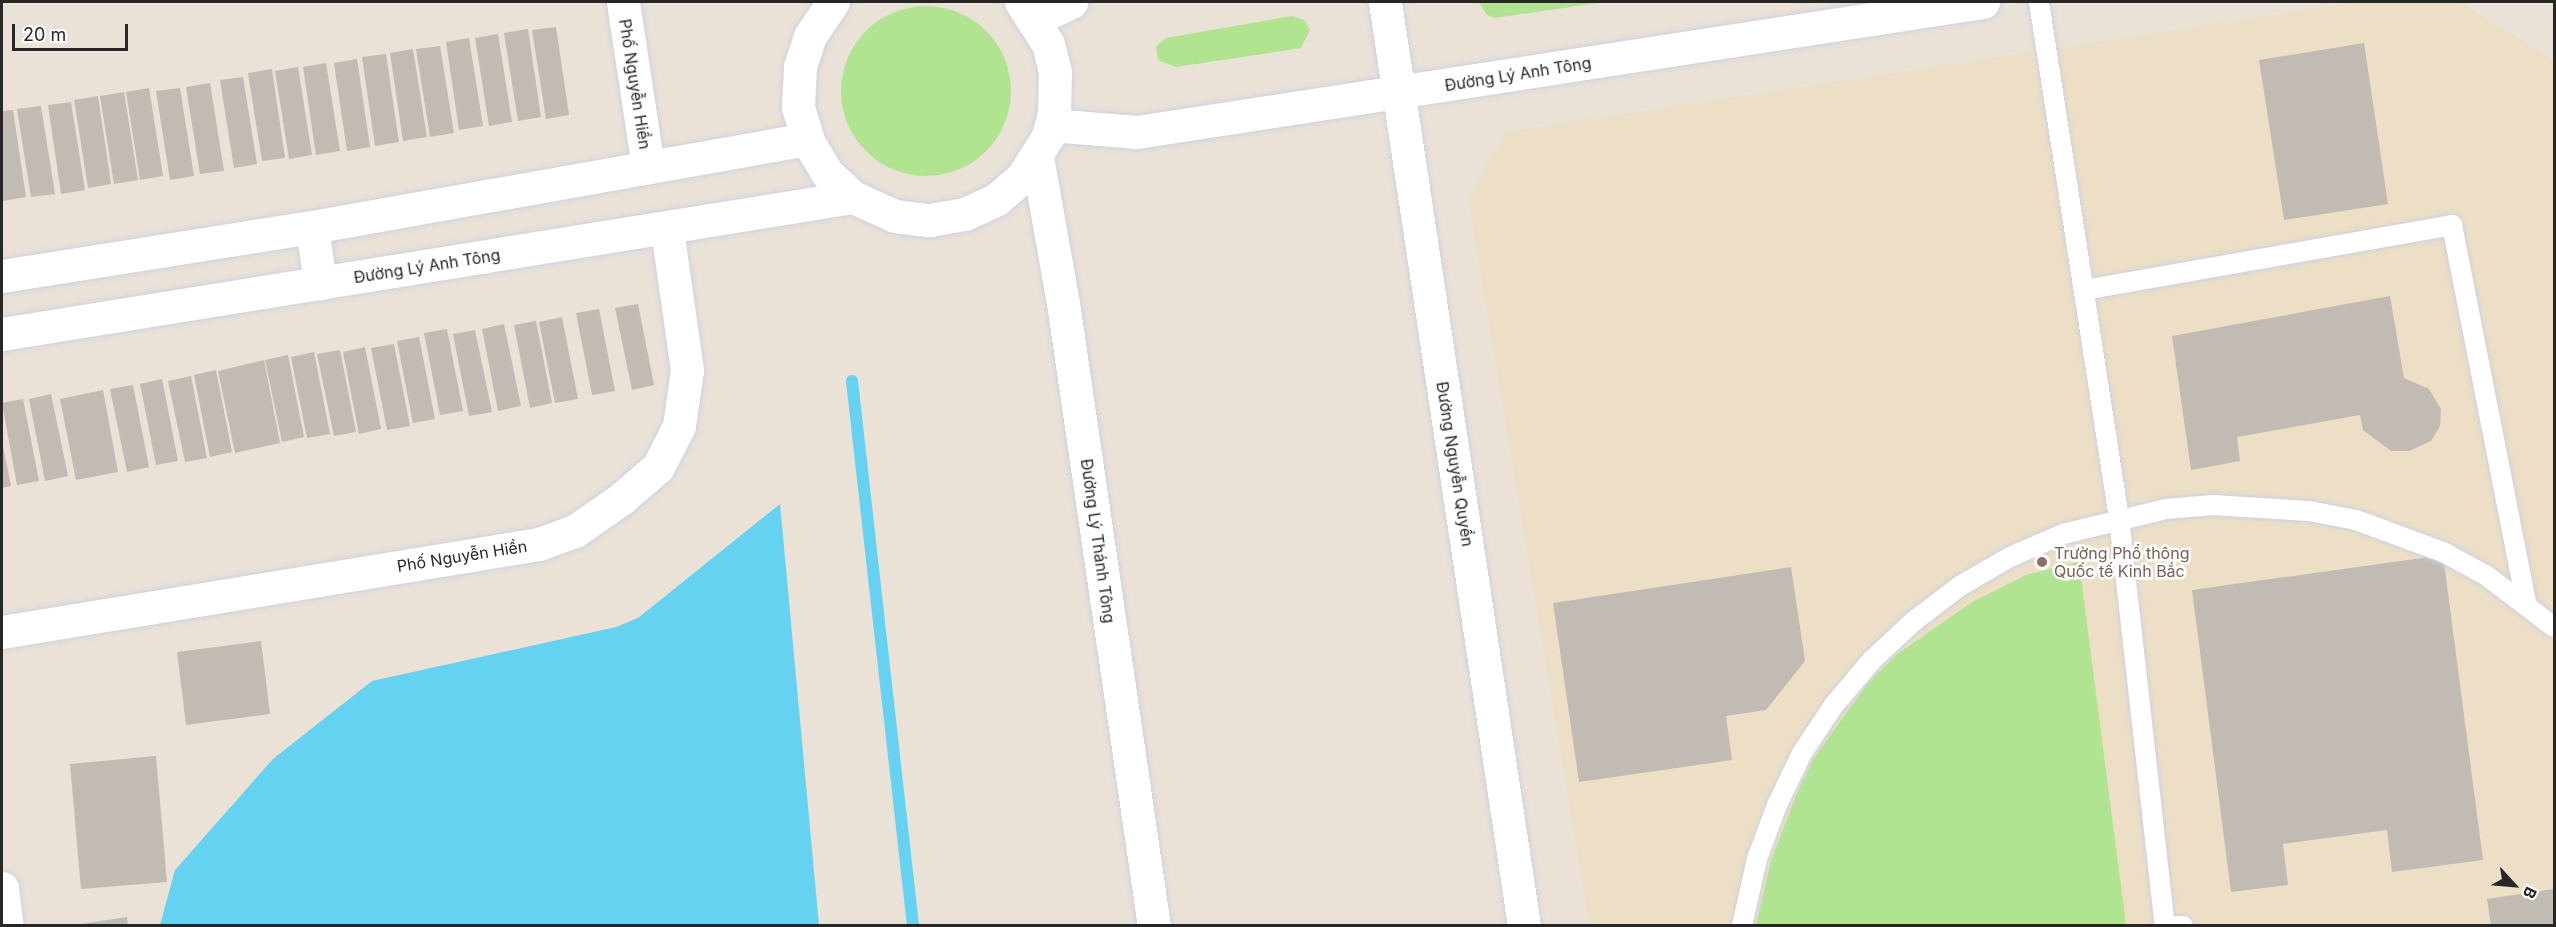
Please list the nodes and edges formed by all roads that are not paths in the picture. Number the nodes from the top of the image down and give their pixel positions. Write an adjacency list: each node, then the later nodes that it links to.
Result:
1 (623, 2): 12 (street, Phố Nguyễn Hiền)
2 (833, 2): 10 (street)
3 (1071, 2): 7 (street)
4 (1385, 2): 8 (street, Đường Nguyễn Quyền)
5 (1983, 2): 8 (street, Đường Lý Anh Tông)
6 (2039, 2): 18 (lane)
7 (1028, 10): 9 (street)
8 (1399, 92): 9 (street, Đường Lý Anh Tông); 27 (street, Đường Nguyễn Quyền)
9 (1051, 125): 11 (street)
10 (807, 139): 12 (street); 13 (street)
11 (1037, 157): 13 (street); 26 (street, Đường Lý Thánh Tông)
12 (648, 167): 14 (street)
13 (853, 197): 15 (street, Đường Lý Anh Tông)
14 (312, 227): 16 (street); 17 (street)
15 (667, 229): 17 (street, Đường Lý Anh Tông); 23 (street, Phố Nguyễn Hiền)
16 (2, 276)
17 (321, 283): 19 (street, Đường Lý Anh Tông)
18 (2084, 290): 20 (lane); 21 (lane)
19 (2, 334)
20 (2119, 518): 21 (lane); 28 (lane); 29 (lane)
21 (2526, 603): 22 (lane)
22 (2554, 627)
23 (2, 632)
24 (2, 888): 25 (street)
25 (7, 926)
26 (1154, 926)
27 (1524, 926)
28 (1742, 926)
29 (2165, 926)
30 (2176, 926): 31 (lane)
31 (2183, 926)

